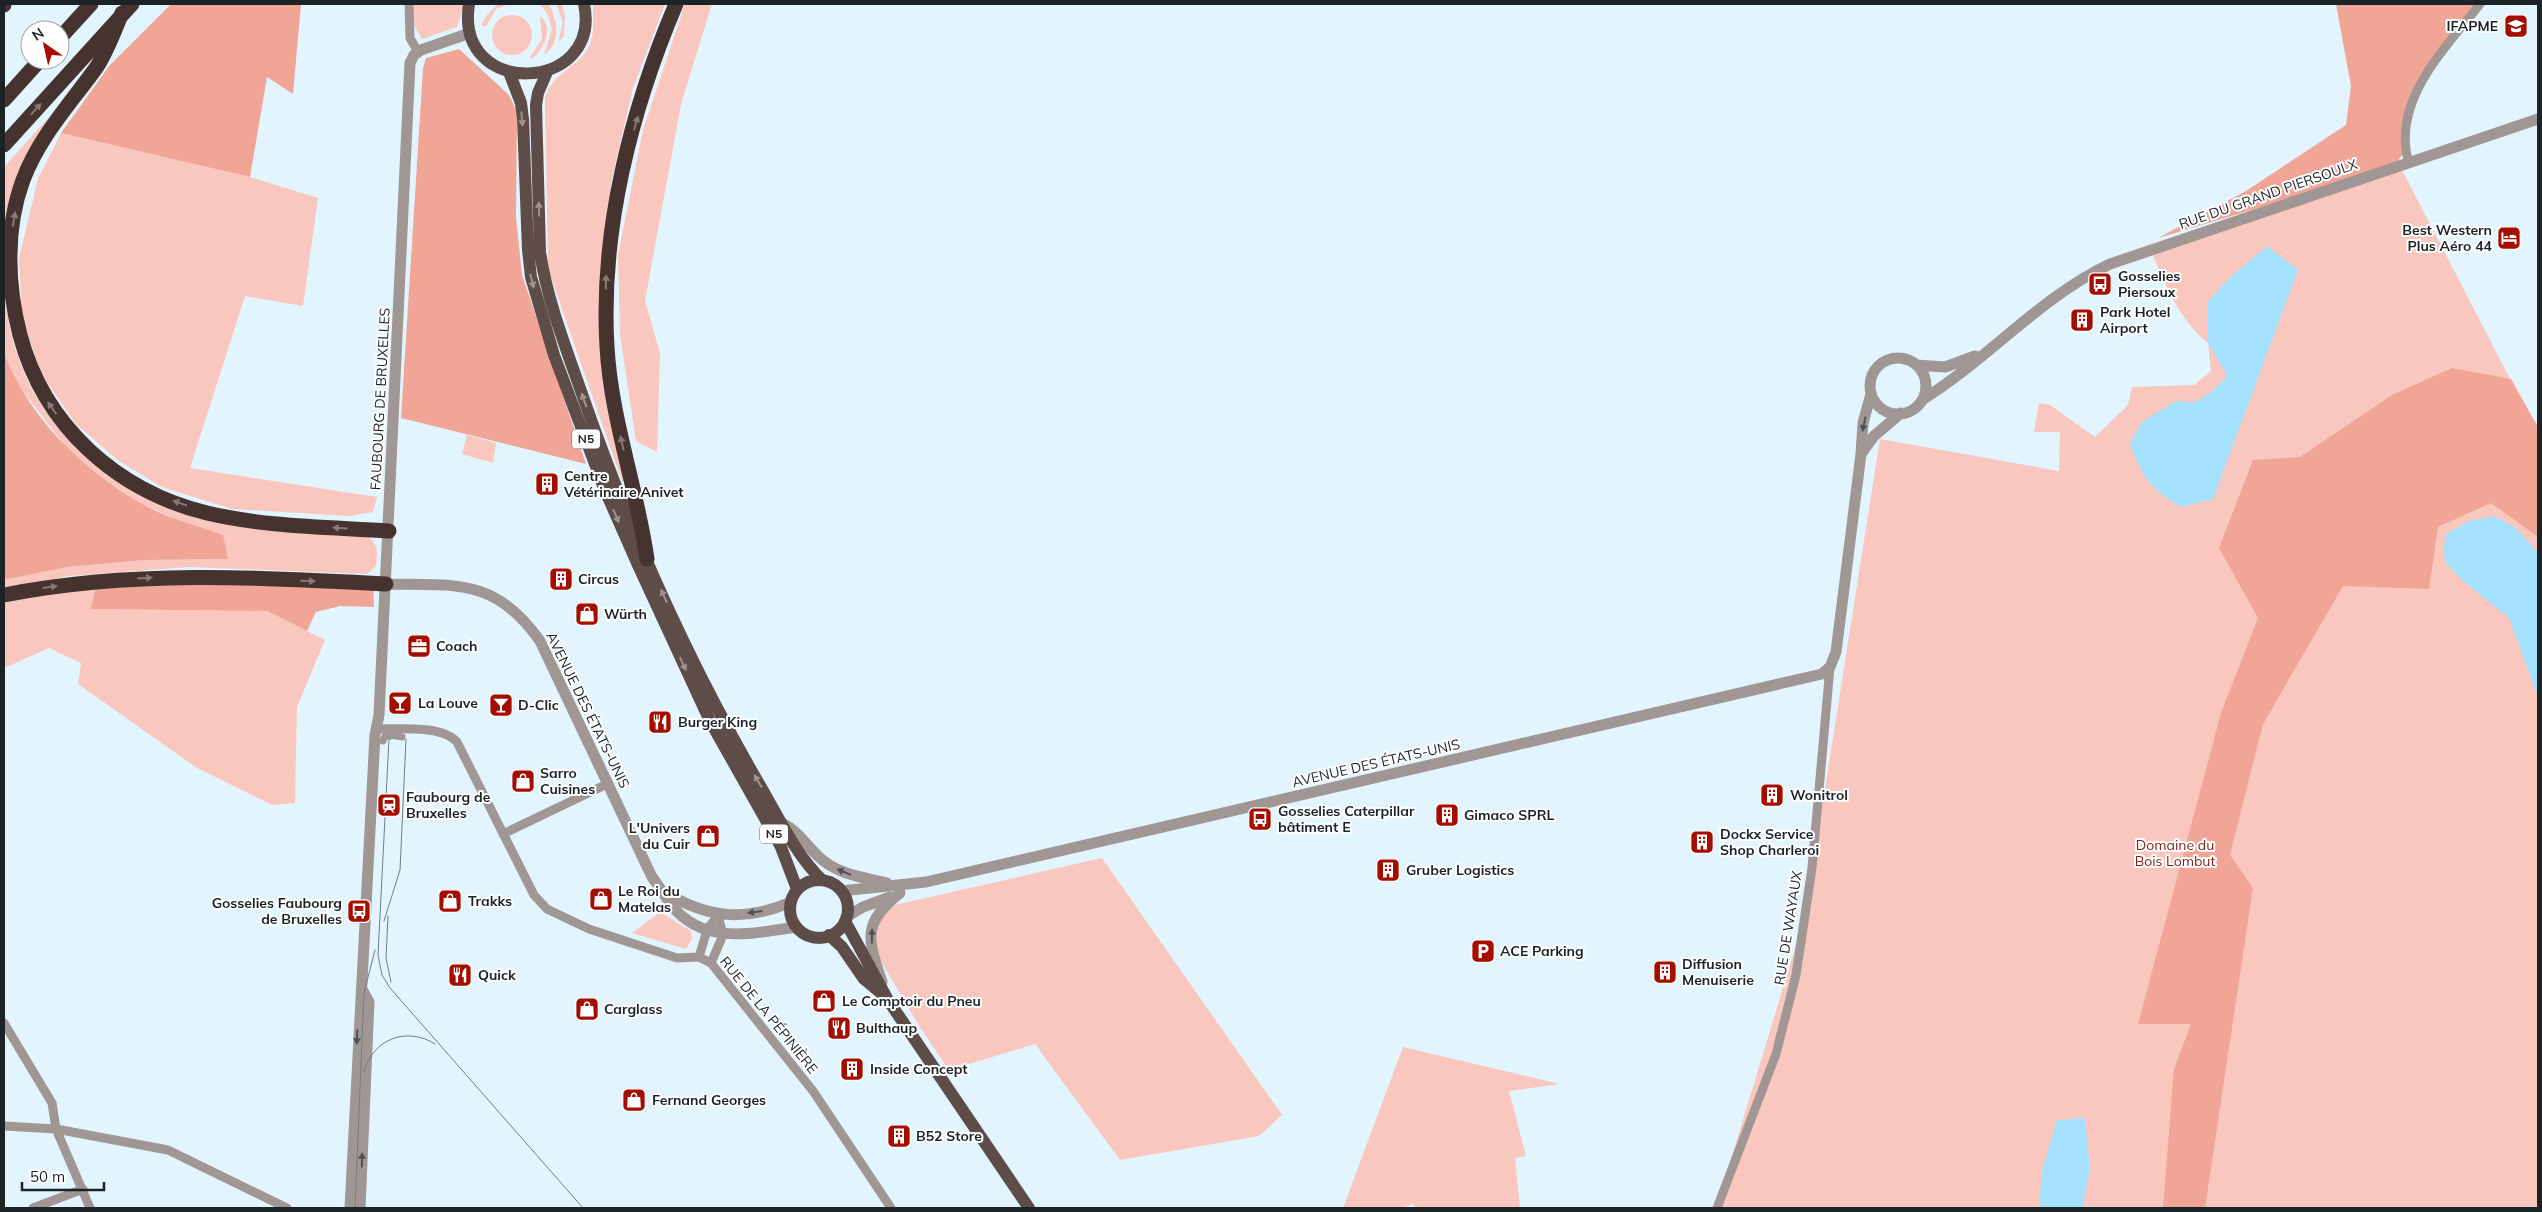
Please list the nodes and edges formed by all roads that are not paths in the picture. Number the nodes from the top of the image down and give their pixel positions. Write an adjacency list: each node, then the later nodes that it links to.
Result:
1 (91, 4): 8 (highway)
2 (408, 4): 10 (street)
3 (469, 4): 9 (main road)
4 (584, 4): 13 (main road)
5 (676, 4): 25 (highway, one-way to 5)
6 (2480, 4): 17 (street)
7 (127, 8): 16 (highway, one-way to 7); 24 (highway, one-way to 7)
8 (70, 27)
9 (470, 33): 10 (street); 12 (main road)
10 (418, 52): 24 (street, FAUBOURG DE BRUXELLES)
11 (31, 70): 14 (highway)
12 (509, 72): 13 (main road); 38 (main road, N5, one-way to 38)
13 (547, 72): 25 (main road, N5, one-way to 13)
14 (4, 100)
15 (2538, 119): 17 (street, RUE DU GRAND PIERSOULX)
16 (4, 145)
17 (2408, 163): 18 (street, RUE DU GRAND PIERSOULX)
18 (1984, 352): 19 (street, RUE DU GRAND PIERSOULX); 21 (street, RUE DU GRAND PIERSOULX)
19 (1916, 365): 20 (street); 21 (street)
20 (1872, 394): 22 (street); 23 (street, one-way to 23)
21 (1922, 400): 22 (street)
22 (1901, 413): 23 (street)
23 (1861, 454): 28 (street)
24 (389, 531): 26 (street, FAUBOURG DE BRUXELLES)
25 (648, 559): 33 (main road, N5, one-way to 25)
26 (386, 584): 27 (highway, one-way to 26); 29 (street, FAUBOURG DE BRUXELLES); 32 (street, AVENUE DES ÉTATS-UNIS)
27 (4, 595)
28 (1830, 667): 36 (street, AVENUE DES ÉTATS-UNIS); 64 (street, RUE DE WAYAUX)
29 (376, 729): 34 (street, RUE DE LA PÉPINIÈRE); 51 (street, FAUBOURG DE BRUXELLES)
30 (402, 737): 31 (street)
31 (382, 742)
32 (607, 784): 34 (street); 40 (street, AVENUE DES ÉTATS-UNIS)
33 (782, 823): 35 (main road, N5); 37 (street, one-way to 33)
34 (503, 834): 49 (street, RUE DE LA PÉPINIÈRE)
35 (822, 880): 38 (main road); 39 (main road, N5)
36 (926, 882): 37 (street, AVENUE DES ÉTATS-UNIS); 41 (street, AVENUE DES ÉTATS-UNIS)
37 (891, 884): 39 (street, AVENUE DES ÉTATS-UNIS)
38 (797, 889): 42 (main road)
39 (842, 891): 44 (main road)
40 (664, 893): 43 (street, AVENUE DES ÉTATS-UNIS); 46 (street, AVENUE DES ÉTATS-UNIS)
41 (900, 893): 44 (street, AVENUE DES ÉTATS-UNIS); 52 (street, one-way to 41)
42 (791, 902): 43 (street, AVENUE DES ÉTATS-UNIS, one-way to 43); 45 (main road)
43 (718, 915): 46 (street); 47 (street)
44 (845, 919): 48 (main road); 52 (main road)
45 (797, 927): 47 (street, AVENUE DES ÉTATS-UNIS); 48 (main road)
46 (707, 930): 47 (street, AVENUE DES ÉTATS-UNIS); 49 (street)
47 (723, 935): 50 (street)
48 (829, 936): 52 (main road)
49 (699, 957): 50 (street, RUE DE LA PÉPINIÈRE)
50 (712, 963): 62 (street, RUE DE LA PÉPINIÈRE)
51 (362, 989): 60 (street, FAUBOURG DE BRUXELLES, one-way to 60); 61 (street, FAUBOURG DE BRUXELLES, one-way to 51)
52 (888, 1000): 63 (main road)
53 (4, 1023): 55 (street)
54 (4, 1126): 55 (street)
55 (56, 1129): 56 (street); 59 (street)
56 (83, 1188): 57 (street); 58 (street)
57 (33, 1208)
58 (90, 1208)
59 (287, 1208)
60 (350, 1208)
61 (360, 1208)
62 (891, 1208)
63 (1029, 1208)
64 (1717, 1208)

